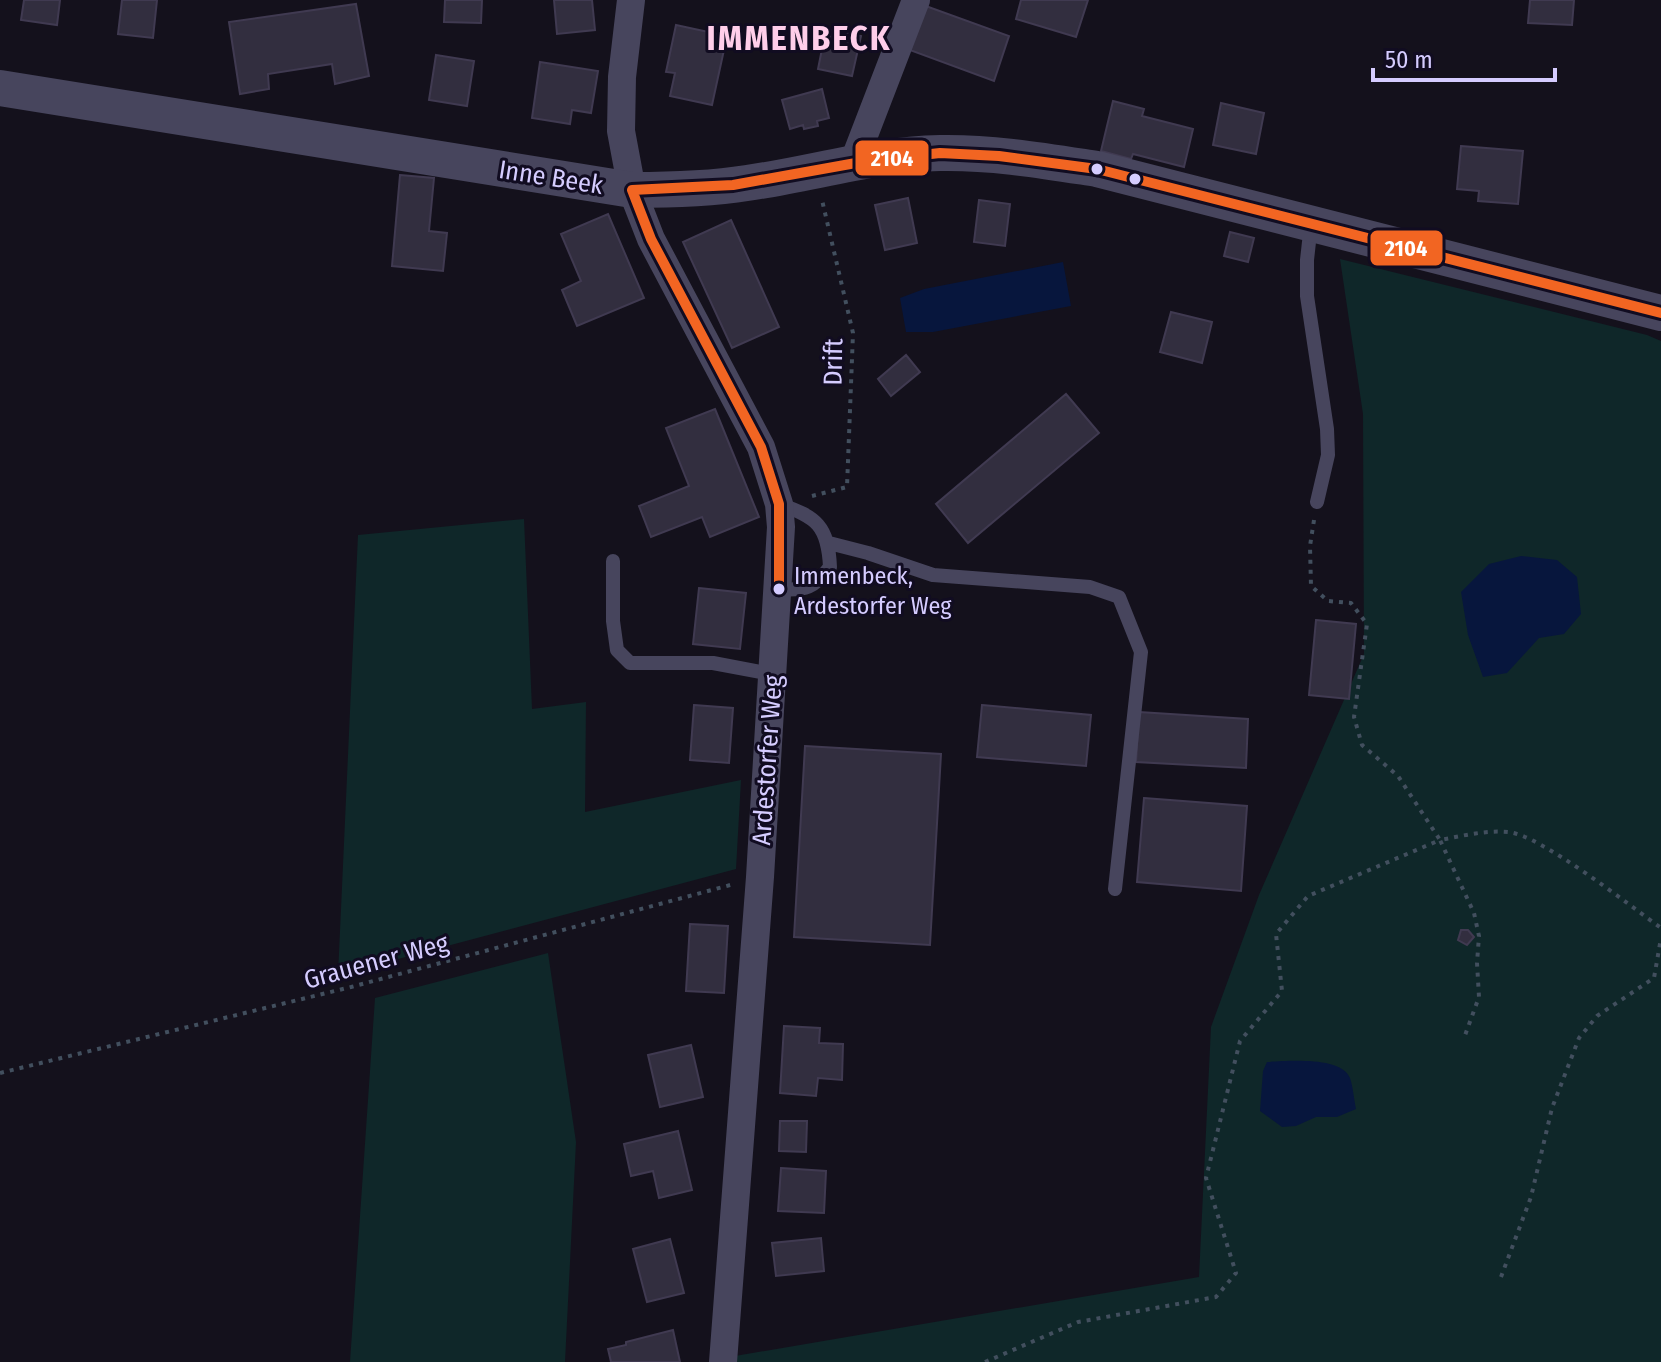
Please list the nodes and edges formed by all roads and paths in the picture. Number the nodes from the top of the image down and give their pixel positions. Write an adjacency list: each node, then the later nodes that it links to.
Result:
1 (631, 0): 6 (street, Ardestorfer Weg)
2 (916, 0): 4 (street)
3 (0, 88): 6 (street, Inne Beek)
4 (854, 161): 5 (street, Inne Beek); 7 (street, Inne Beek)
5 (816, 171): 6 (street, Inne Beek); 10 (path, Drift)
6 (632, 190): 10 (street, Ardestorfer Weg)
7 (1311, 223): 8 (street, Inne Beek); 9 (lane)
8 (1660, 311)
9 (1317, 502)
10 (779, 504): 12 (lane); 14 (street, Ardestorfer Weg)
11 (1314, 520): 16 (path)
12 (829, 543): 14 (lane); 18 (lane)
13 (613, 561): 15 (lane)
14 (779, 589): 15 (street, Ardestorfer Weg)
15 (772, 674): 17 (street, Ardestorfer Weg)
16 (1440, 840): 19 (path); 21 (path); 25 (path)
17 (760, 877): 22 (path, Grauener Weg); 24 (street, Ardestorfer Weg)
18 (1115, 889)
19 (1661, 928)
20 (1661, 938): 23 (path)
21 (1464, 1038)
22 (0, 1073)
23 (1501, 1277)
24 (723, 1362)
25 (985, 1362)

